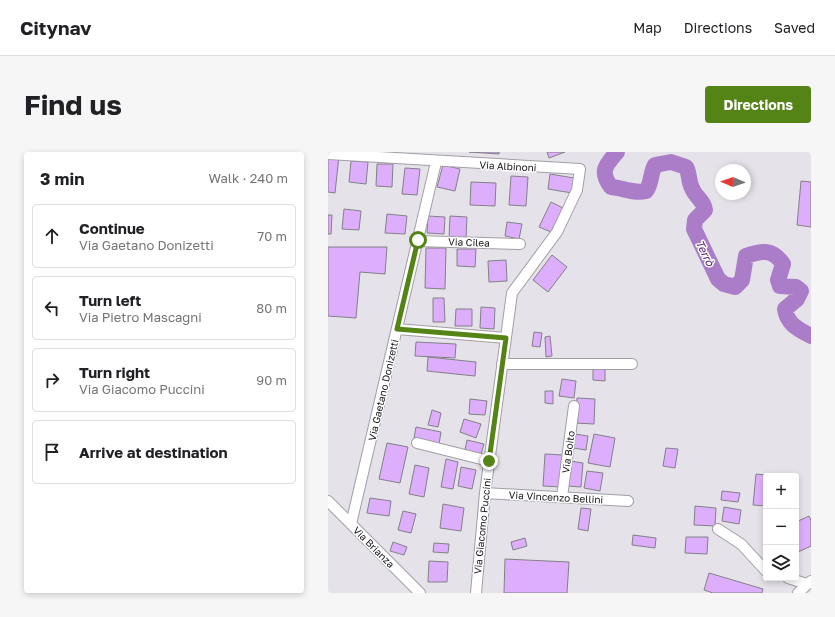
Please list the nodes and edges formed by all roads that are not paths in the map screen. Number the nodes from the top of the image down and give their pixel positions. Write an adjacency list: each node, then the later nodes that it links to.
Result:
1 (328, 154): 2 (street, Via Albinoni)
2 (436, 162): 3 (street, Via Albinoni); 4 (street, Via Gaetano Donizetti)
3 (580, 169): 7 (street, Via Giacomo Puccini)
4 (418, 240): 5 (street, Via Cilea); 6 (street, Via Gaetano Donizetti)
5 (520, 244)
6 (397, 329): 7 (street); 17 (street, Via Gaetano Donizetti)
7 (506, 338): 8 (street, Via Giacomo Puccini)
8 (502, 364): 9 (street); 12 (street, Via Giacomo Puccini)
9 (632, 364)
10 (574, 406): 14 (street, Via Boito)
11 (417, 443): 12 (street)
12 (489, 461): 13 (street, Via Giacomo Puccini)
13 (485, 493): 14 (street, Via Vincenzo Bellini); 23 (street, Via Giacomo Puccini)
14 (562, 497): 16 (street, Via Vincenzo Bellini)
15 (328, 501): 17 (street, Via Brianza)
16 (628, 501)
17 (351, 524): 22 (street, Via Brianza)
18 (718, 529): 19 (street)
19 (763, 568)
20 (799, 581): 21 (street)
21 (809, 583): 24 (street)
22 (420, 593)
23 (476, 593)
24 (798, 593)

